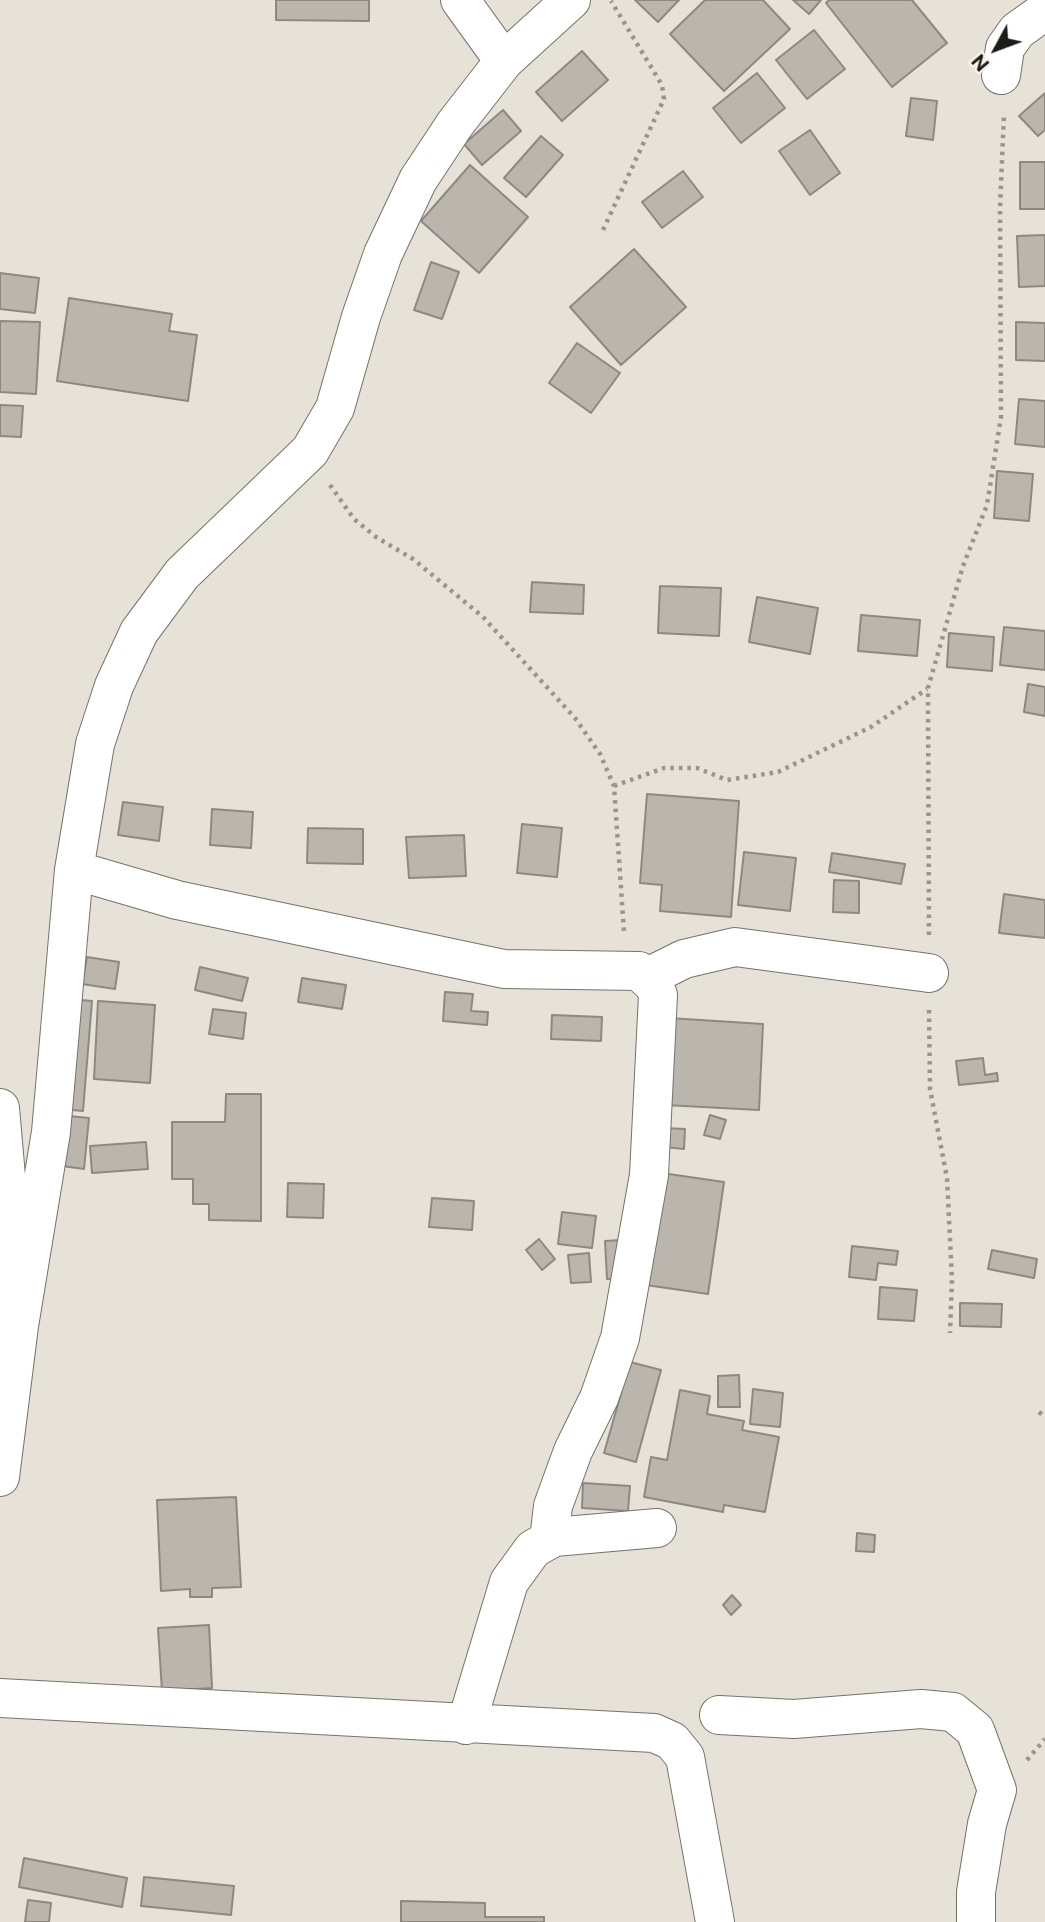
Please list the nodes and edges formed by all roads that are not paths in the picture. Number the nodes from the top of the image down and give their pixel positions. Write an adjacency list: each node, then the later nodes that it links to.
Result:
1 (460, 0): 4 (street)
2 (571, 0): 4 (street)
3 (1045, 11): 5 (street)
4 (504, 61): 6 (street)
5 (1001, 75)
6 (74, 870): 8 (street); 10 (street)
7 (929, 973): 8 (street)
8 (637, 974): 13 (street)
9 (0, 1108): 10 (street)
10 (19, 1326): 11 (street)
11 (0, 1477)
12 (657, 1528): 13 (street)
13 (550, 1539): 16 (street)
14 (0, 1698): 16 (street)
15 (719, 1715): 18 (street)
16 (466, 1725): 17 (street)
17 (715, 1922)
18 (976, 1922)

